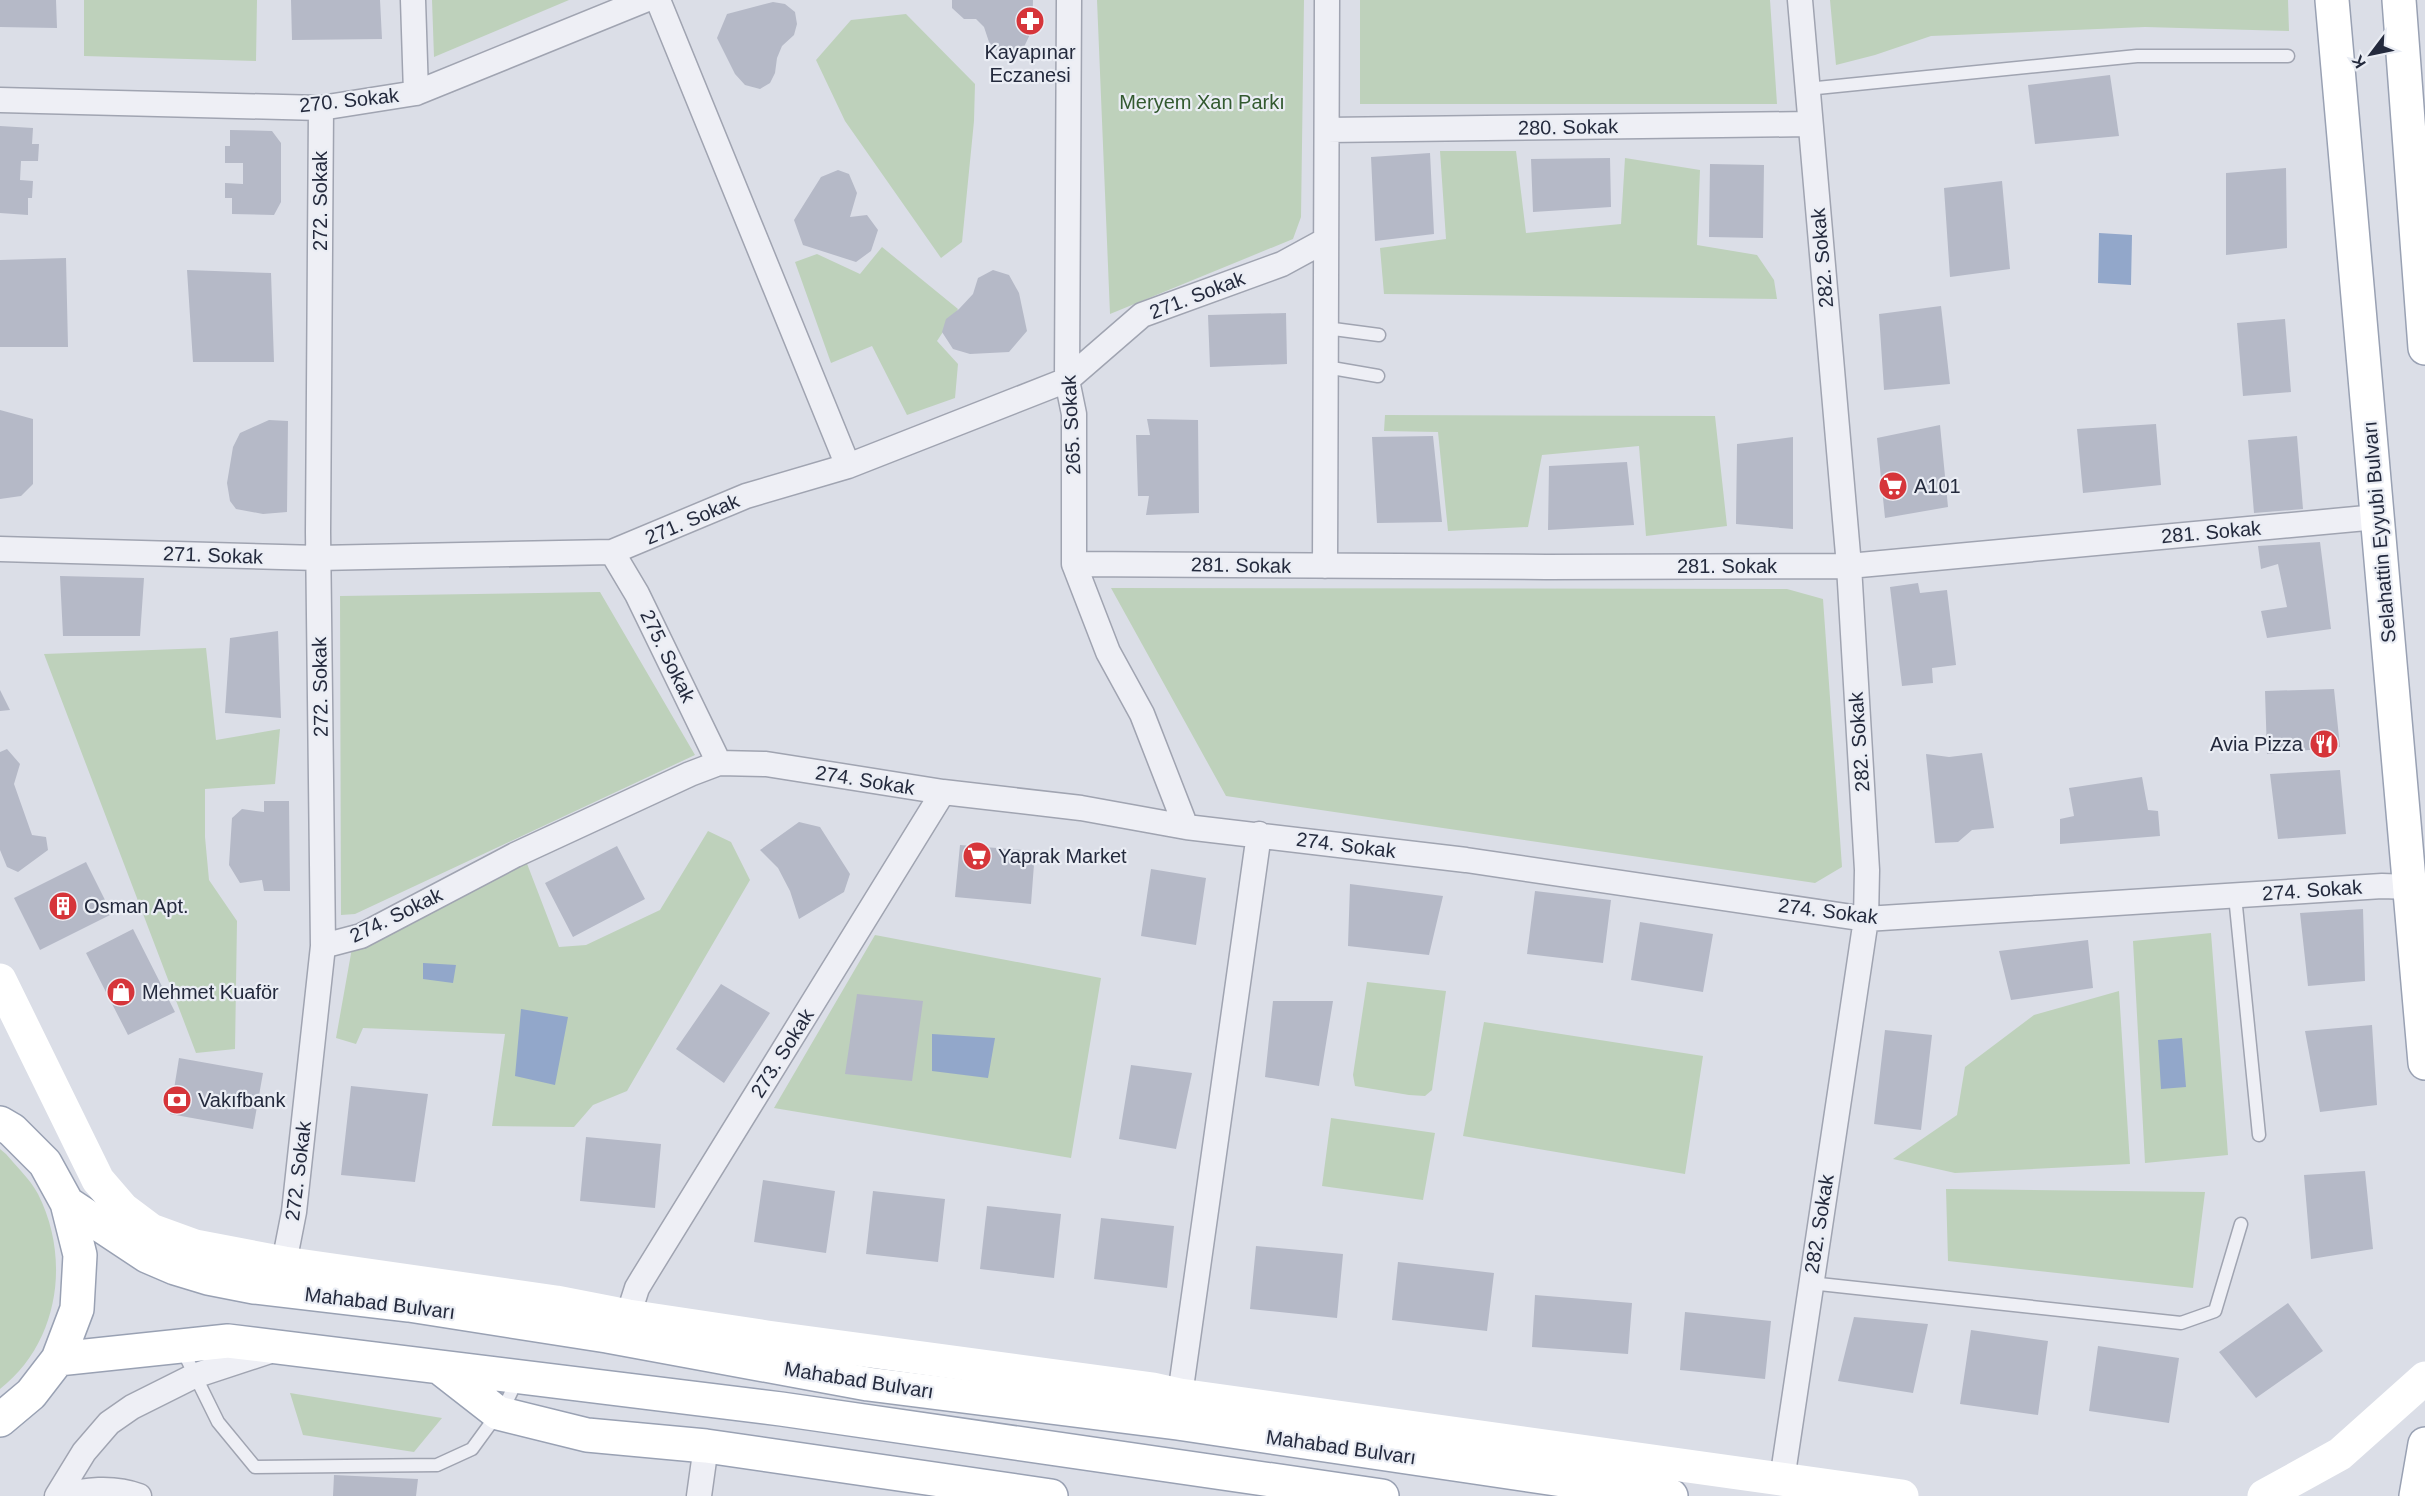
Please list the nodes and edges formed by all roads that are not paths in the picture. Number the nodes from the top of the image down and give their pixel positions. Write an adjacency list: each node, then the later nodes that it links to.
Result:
1 (413, 0): 11 (street)
2 (645, 0): 11 (street, 270. Sokak)
3 (658, 0): 23 (street)
4 (1070, 0): 22 (street, 265. Sokak)
5 (1327, 0): 15 (street)
6 (1800, 0): 10 (street, 282. Sokak)
7 (2332, 0): 24 (main road, Selahattin Eyyubi Bulvarı)
8 (2399, 0): 19 (main road)
9 (2288, 56): 10 (lane)
10 (1807, 89): 14 (street, 282. Sokak)
11 (416, 93): 13 (street, 270. Sokak)
12 (0, 100): 13 (street, 270. Sokak)
13 (321, 108): 27 (street, 272. Sokak)
14 (1810, 124): 15 (street, 280. Sokak); 30 (street, 282. Sokak)
15 (1327, 130): 16 (street)
16 (1326, 240): 17 (street); 22 (street, 271. Sokak)
17 (1326, 328): 18 (lane); 20 (street)
18 (1380, 335)
19 (2425, 348)
20 (1326, 367): 21 (lane); 29 (street)
21 (1378, 376)
22 (1067, 380): 23 (street, 271. Sokak); 28 (street, 265. Sokak)
23 (848, 466): 26 (street, 271. Sokak)
24 (2377, 517): 30 (street, 281. Sokak); 35 (main road, Selahattin Eyyubi Bulvarı)
25 (0, 549): 27 (street, 271. Sokak)
26 (612, 552): 27 (street, 271. Sokak); 31 (street, 275. Sokak)
27 (318, 558): 38 (street, 272. Sokak)
28 (1074, 564): 29 (street, 281. Sokak); 33 (street, 265. Sokak)
29 (1325, 566): 30 (street, 281. Sokak)
30 (1849, 566): 37 (street, 282. Sokak)
31 (719, 763): 32 (street, 274. Sokak); 38 (street, 274. Sokak)
32 (944, 792): 33 (street, 274. Sokak); 47 (street, 273. Sokak)
33 (1186, 827): 34 (street, 274. Sokak)
34 (1259, 834): 37 (street, 274. Sokak); 55 (street)
35 (2410, 887): 36 (street, 274. Sokak); 40 (main road, Selahattin Eyyubi Bulvarı)
36 (2235, 896): 37 (street, 274. Sokak); 42 (lane)
37 (1866, 919): 46 (street, 282. Sokak)
38 (323, 946): 45 (street, 272. Sokak)
39 (0, 980): 45 (main road)
40 (2425, 1063)
41 (0, 1123): 43 (main road)
42 (2259, 1135)
43 (68, 1203): 50 (main road); 67 (main road, Mahabad Bulvarı)
44 (2241, 1224): 46 (lane)
45 (284, 1263): 47 (main road)
46 (1810, 1283): 60 (street, 282. Sokak)
47 (628, 1316): 55 (main road)
48 (180, 1345): 49 (main road, Mahabad Bulvarı); 50 (main road, Mahabad Bulvarı); 52 (lane)
49 (281, 1347): 51 (main road, Mahabad Bulvarı); 52 (street)
50 (58, 1359): 57 (main road)
51 (439, 1367): 53 (main road, Mahabad Bulvarı); 56 (main road)
52 (194, 1376): 56 (lane); 62 (street)
53 (518, 1377): 56 (lane); 66 (main road, Mahabad Bulvarı)
54 (2425, 1378): 69 (main road)
55 (1180, 1395): 60 (main road)
56 (498, 1413): 59 (main road)
57 (0, 1420)
58 (2425, 1444): 70 (main road)
59 (706, 1446): 64 (street); 65 (main road)
60 (1782, 1480): 68 (main road)
61 (2425, 1492): 70 (main road)
62 (57, 1496): 63 (street)
63 (139, 1496)
64 (699, 1496)
65 (1051, 1496)
66 (1382, 1496)
67 (1671, 1496)
68 (1902, 1496)
69 (2264, 1496)
70 (2416, 1496)

